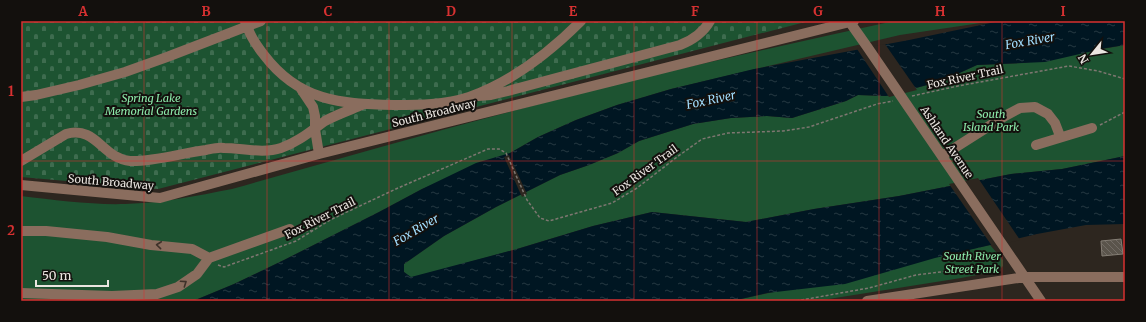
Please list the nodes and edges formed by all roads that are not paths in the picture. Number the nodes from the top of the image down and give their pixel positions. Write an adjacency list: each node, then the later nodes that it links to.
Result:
1 (262, 21): 5 (street)
2 (581, 21): 7 (street)
3 (710, 21): 7 (street)
4 (851, 21): 14 (street, South Broadway); 15 (street, Ashland Avenue)
5 (246, 24): 6 (street); 8 (street)
6 (299, 88): 9 (street); 11 (street)
7 (470, 96): 9 (street)
8 (21, 97)
9 (364, 104): 11 (street)
10 (1092, 128): 12 (street)
11 (315, 129): 14 (street); 16 (street)
12 (1060, 136): 13 (street); 15 (street)
13 (1036, 145)
14 (319, 154): 17 (street, South Broadway)
15 (942, 156): 21 (street, Ashland Avenue)
16 (21, 161)
17 (21, 185)
18 (290, 229): 20 (street)
19 (21, 231): 20 (street, one-way to 19)
20 (209, 258): 23 (street, one-way to 20)
21 (1025, 277): 22 (street); 24 (street); 25 (street, Ashland Avenue)
22 (1125, 277)
23 (21, 293)
24 (867, 301)
25 (1042, 301)

